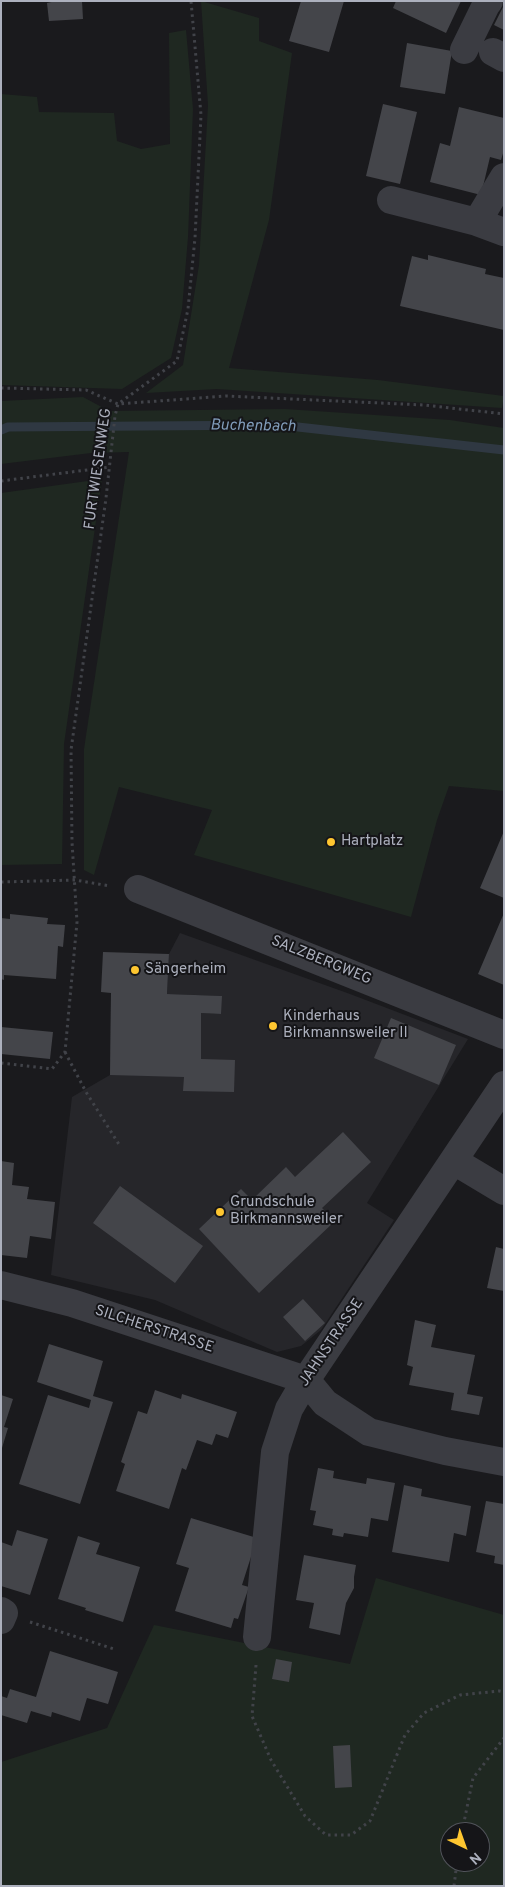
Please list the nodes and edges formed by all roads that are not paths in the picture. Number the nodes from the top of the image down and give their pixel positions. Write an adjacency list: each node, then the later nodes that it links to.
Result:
1 (489, 1): 2 (street)
2 (464, 50)
3 (504, 177): 5 (street)
4 (391, 200): 5 (street)
5 (477, 222): 6 (street)
6 (504, 232)
7 (138, 889): 8 (street, SALZBERGWEG)
8 (504, 1035)
9 (504, 1085): 10 (street, JAHNSTRASSE)
10 (454, 1161): 11 (street); 13 (street, JAHNSTRASSE)
11 (504, 1191)
12 (1, 1284): 13 (street, SILCHERSTRASSE)
13 (306, 1380): 14 (street); 15 (street, JAHNSTRASSE)
14 (504, 1462)
15 (257, 1637)

